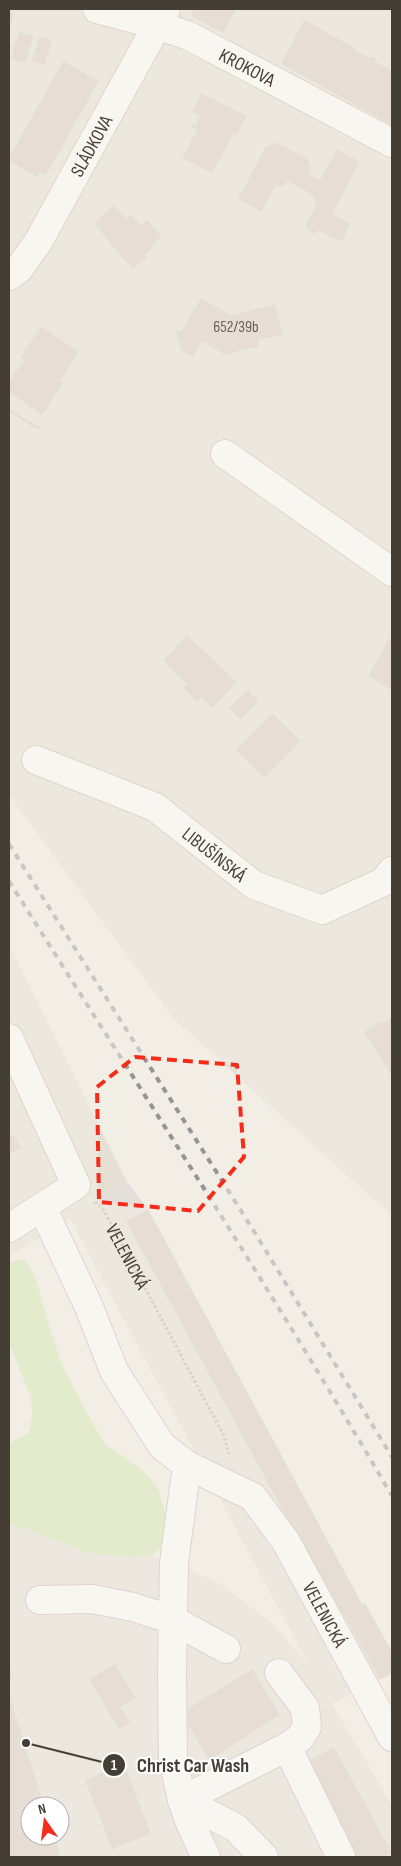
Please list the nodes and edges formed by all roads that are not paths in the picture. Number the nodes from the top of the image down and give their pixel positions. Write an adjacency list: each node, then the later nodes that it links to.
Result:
1 (97, 9): 2 (street, KROKOVA)
2 (161, 17): 3 (street, KROKOVA); 4 (street, SLÁDKOVA)
3 (392, 143)
4 (9, 276)
5 (225, 454): 6 (street)
6 (392, 572)
7 (36, 760): 8 (street, LIBUŠÍNSKÁ)
8 (392, 871)
9 (9, 1038): 10 (street)
10 (42, 1206): 11 (street); 12 (street, VELENICKÁ)
11 (9, 1228)
12 (187, 1465): 14 (street); 17 (street, VELENICKÁ)
13 (40, 1600): 14 (street)
14 (173, 1620): 15 (street); 19 (street)
15 (226, 1649)
16 (279, 1673): 18 (street)
17 (392, 1737)
18 (287, 1747): 19 (street); 22 (street)
19 (182, 1800): 20 (street); 21 (street)
20 (206, 1857)
21 (264, 1857)
22 (341, 1857)

